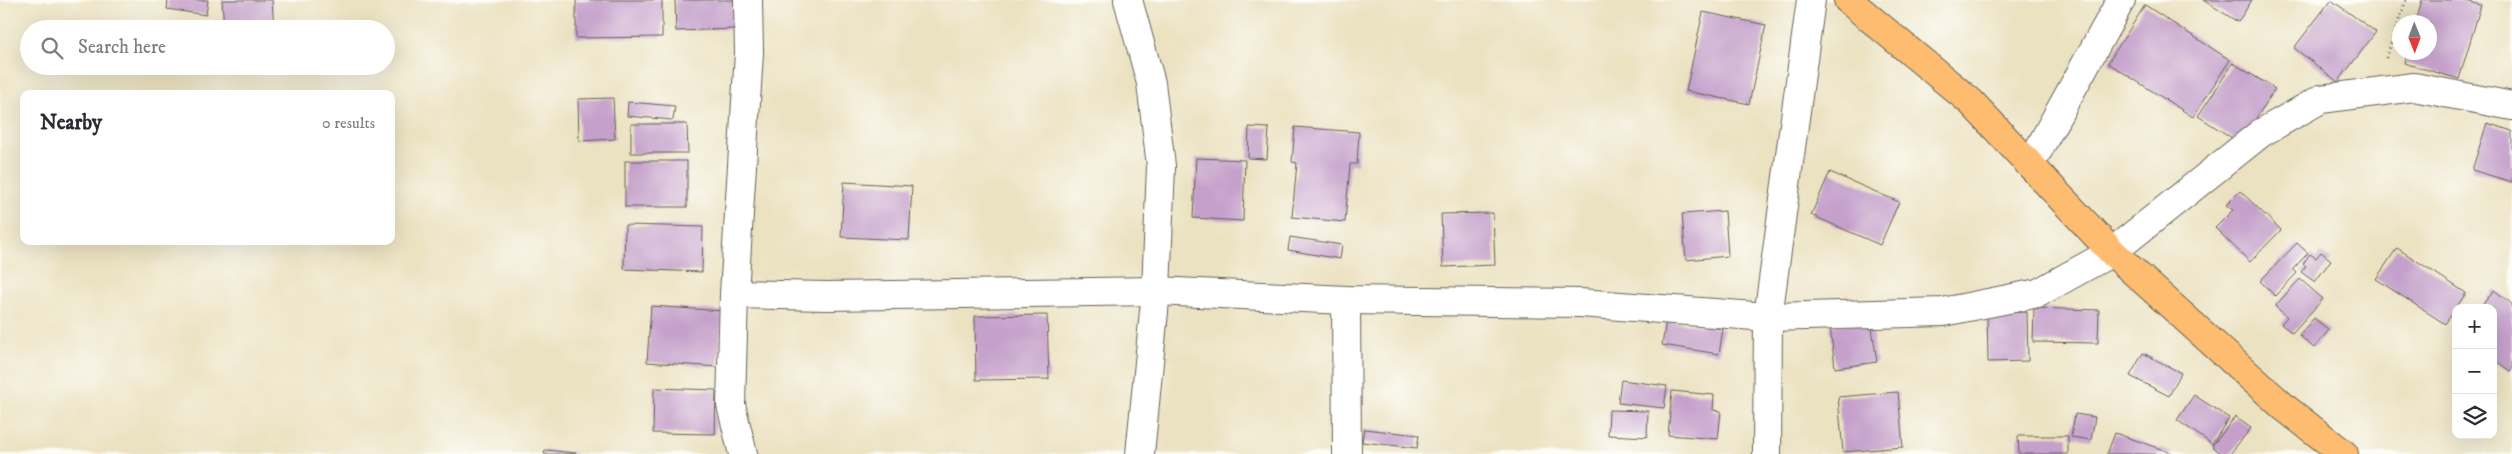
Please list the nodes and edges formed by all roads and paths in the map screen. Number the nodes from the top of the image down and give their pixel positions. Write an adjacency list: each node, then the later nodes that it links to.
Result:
1 (748, 0): 12 (street)
2 (1128, 0): 11 (street)
3 (1811, 0): 14 (street)
4 (1848, 0): 9 (main road)
5 (2121, 0): 9 (street)
6 (2406, 0): 7 (path)
7 (2374, 92): 8 (street); 10 (street)
8 (2512, 106)
9 (2030, 165): 10 (main road)
10 (2112, 252): 14 (street); 19 (main road)
11 (1156, 291): 12 (street); 13 (street); 16 (street)
12 (734, 294): 15 (street)
13 (1346, 300): 14 (street); 17 (street)
14 (1768, 317): 18 (street)
15 (743, 454)
16 (1140, 454)
17 (1348, 454)
18 (1766, 454)
19 (2344, 454)

